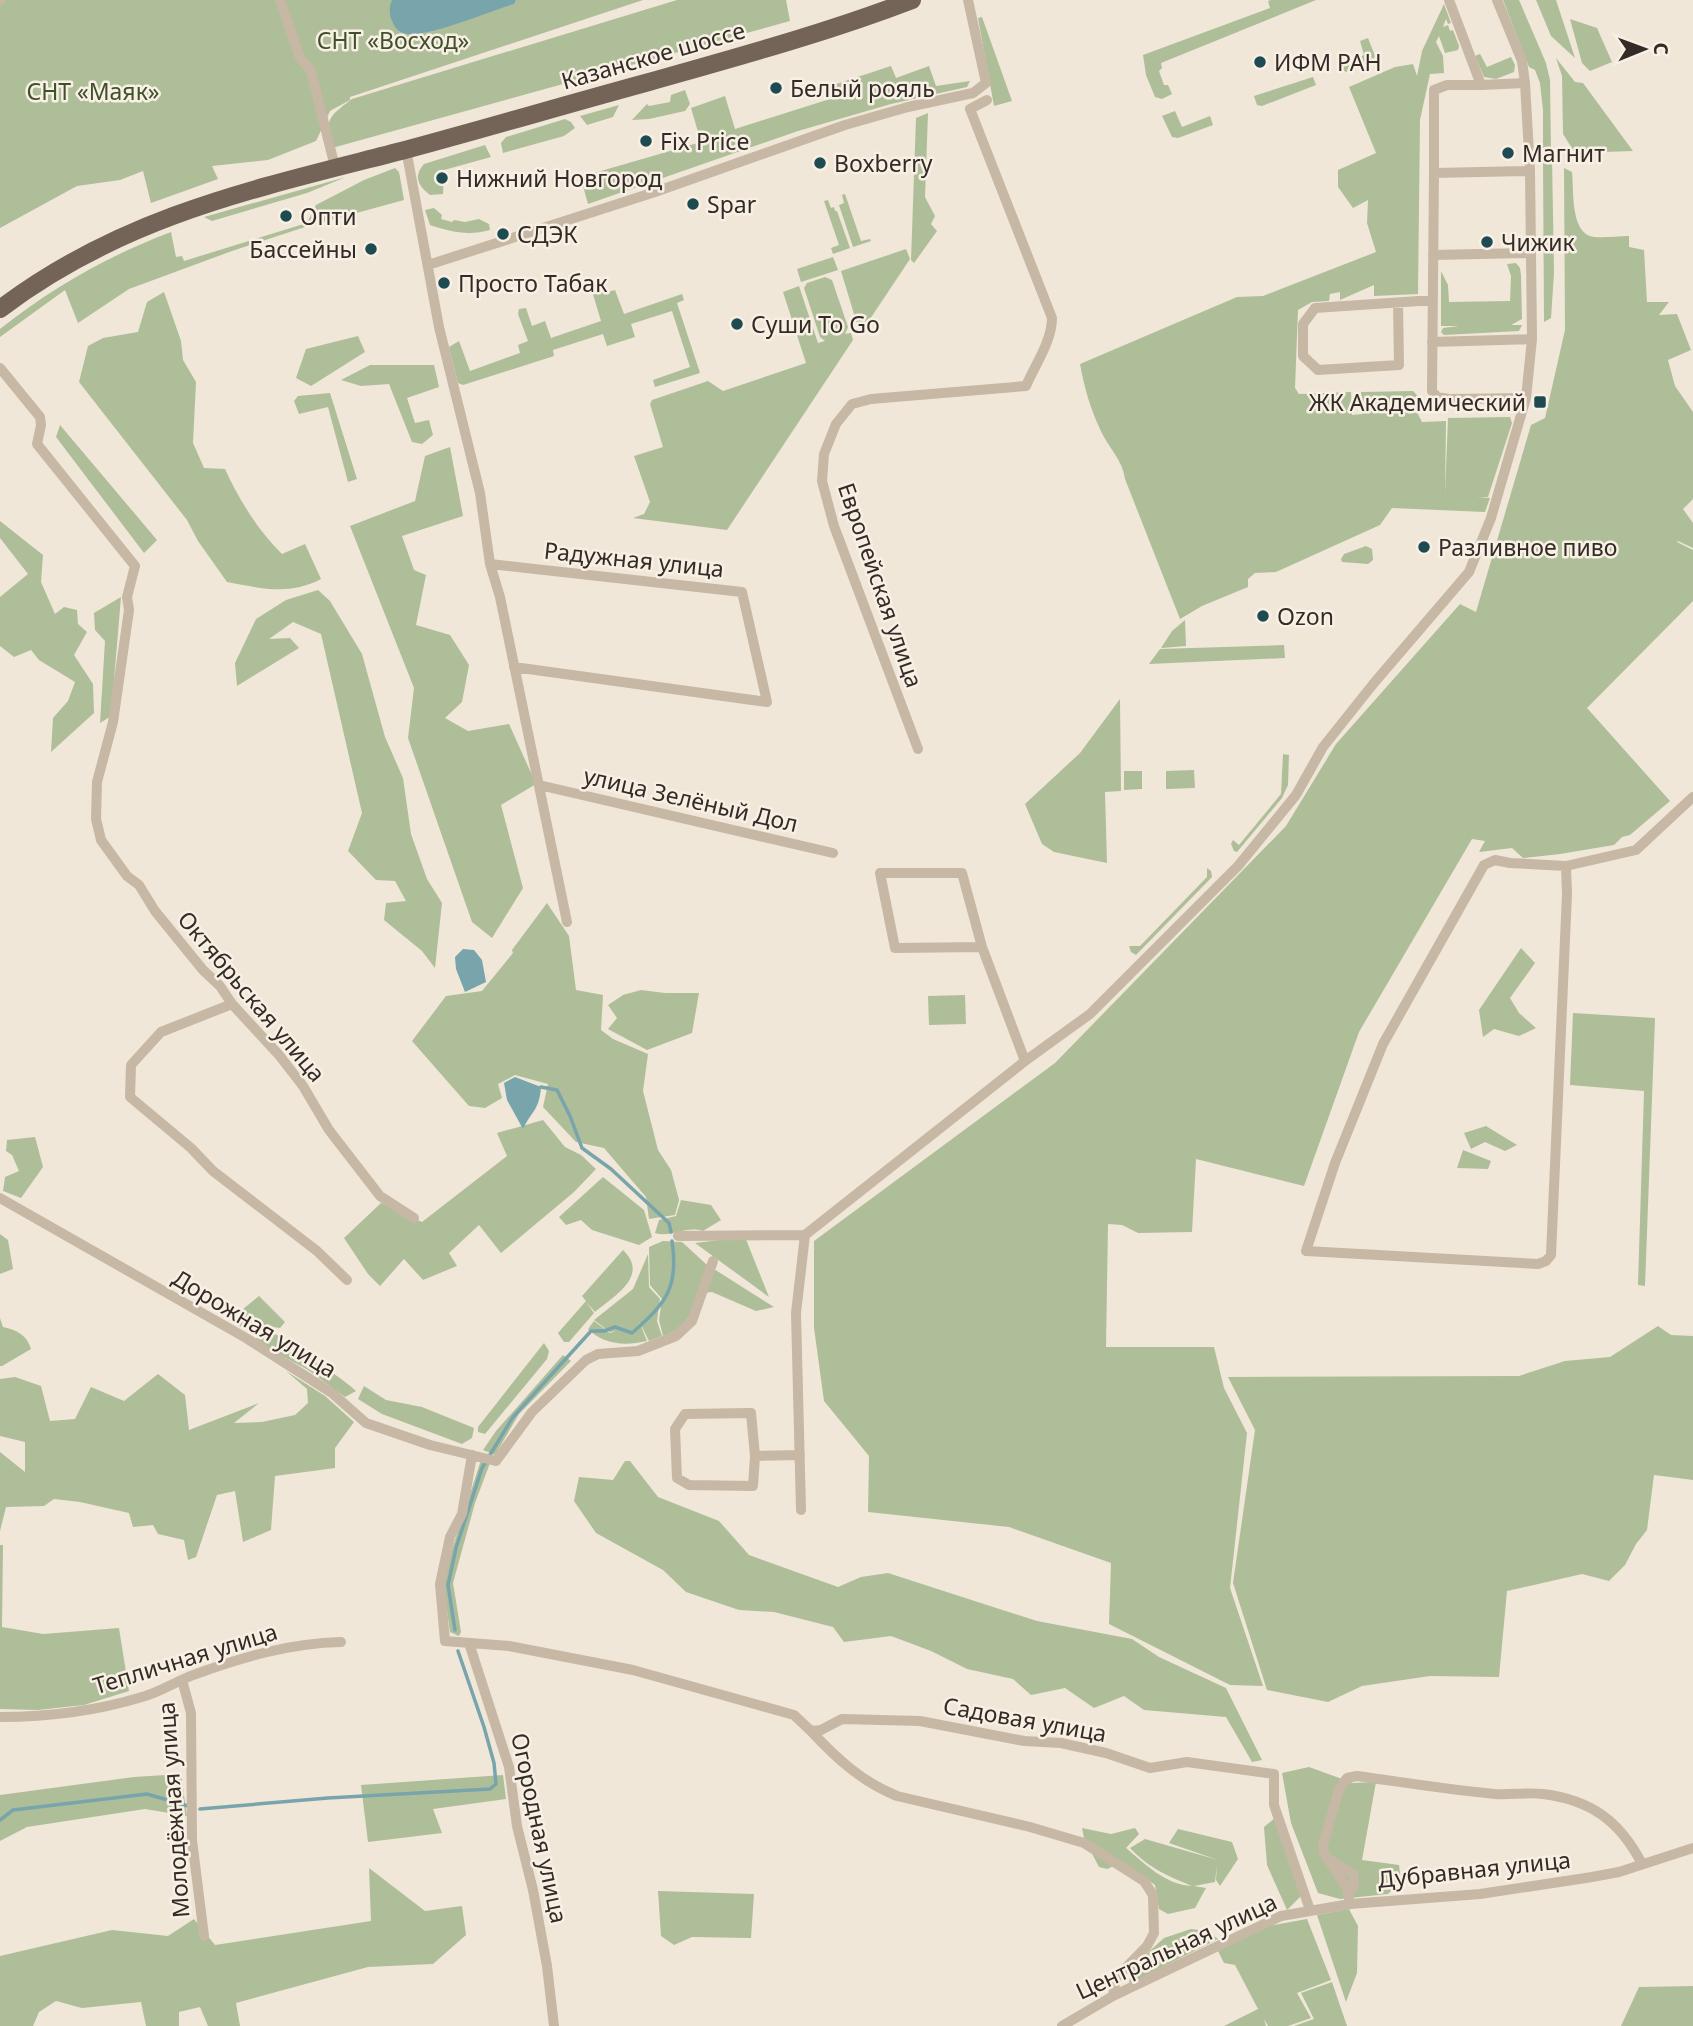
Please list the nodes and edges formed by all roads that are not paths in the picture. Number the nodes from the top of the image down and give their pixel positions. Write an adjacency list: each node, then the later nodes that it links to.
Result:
1 (280, 0): 10 (street)
2 (912, 0): 9 (main road, Казанское шоссе)
3 (968, 0): 15 (street)
4 (1449, 0): 7 (street)
5 (1497, 0): 6 (street)
6 (1525, 83): 7 (street); 11 (street)
7 (1481, 85): 12 (street)
8 (987, 100): 25 (street, Европейская улица)
9 (406, 149): 10 (main road, Казанское шоссе); 15 (street)
10 (335, 167): 18 (main road)
11 (1531, 171): 12 (street); 13 (street)
12 (1434, 173): 14 (street)
13 (1531, 253): 14 (street); 19 (street)
14 (1433, 254): 16 (street)
15 (428, 265): 23 (street)
16 (1433, 301): 17 (street); 20 (street)
17 (1398, 303): 17 (street)
18 (0, 309)
19 (1532, 339): 20 (street); 22 (street)
20 (1432, 342): 22 (street)
21 (0, 368): 32 (street, Октябрьская улица)
22 (1526, 398): 33 (street)
23 (490, 564): 24 (street); 24 (street, Радужная улица)
24 (514, 667): 26 (street)
25 (918, 749)
26 (539, 785): 28 (street, улица Зелёный Дол); 30 (street)
27 (1693, 797): 29 (street)
28 (833, 853)
29 (1566, 866): 29 (street)
30 (567, 922)
31 (982, 947): 31 (street); 33 (street)
32 (232, 1004): 35 (street, Октябрьская улица); 39 (street)
33 (1025, 1061): 36 (street)
34 (0, 1198): 42 (street, Дорожная улица)
35 (414, 1218)
36 (805, 1235): 37 (street); 40 (street)
37 (678, 1236)
38 (713, 1261): 42 (street)
39 (347, 1280)
40 (800, 1455): 41 (street); 43 (street)
41 (755, 1456): 41 (street)
42 (485, 1458): 45 (street)
43 (801, 1510)
44 (341, 1642): 46 (street, Тепличная улица)
45 (469, 1643): 48 (street); 55 (street, Огородная улица)
46 (182, 1680): 47 (street, Тепличная улица); 53 (street, Молодёжная улица)
47 (0, 1717)
48 (811, 1731): 52 (street, Садовая улица); 54 (street)
49 (1693, 1848): 50 (street, Дубравная улица)
50 (1642, 1864): 51 (street, Дубравная улица); 51 (street)
51 (1349, 1899): 52 (street, Дубравная улица)
52 (1310, 1910): 54 (street, Центральная улица)
53 (204, 1936)
54 (1113, 1996): 56 (street, Центральная улица)
55 (554, 2026)
56 (1062, 2026)

